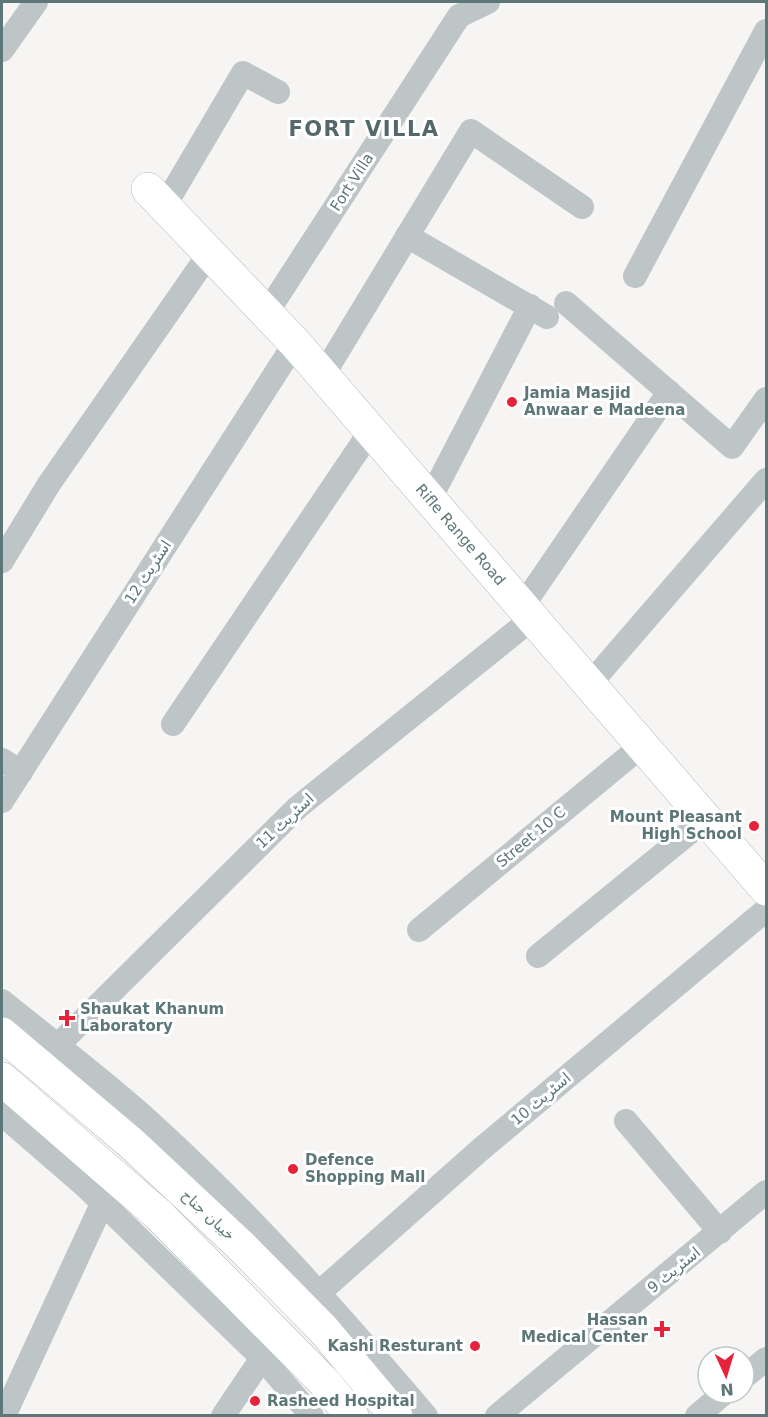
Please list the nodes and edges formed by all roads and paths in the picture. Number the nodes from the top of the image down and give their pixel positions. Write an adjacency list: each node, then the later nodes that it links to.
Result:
1 (36, 2): 5 (street)
2 (489, 2): 3 (street, Fort Villa)
3 (459, 9): 13 (street, Fort Villa)
4 (766, 31): 11 (street)
5 (2, 50)
6 (278, 92): 7 (street)
7 (156, 198): 10 (main road, Rifle Range Road)
8 (582, 207): 9 (street)
9 (407, 236): 15 (street); 20 (street)
10 (209, 254): 13 (main road, Rifle Range Road); 21 (street)
11 (635, 276)
12 (566, 303): 16 (street)
13 (266, 314): 14 (main road, Rifle Range Road)
14 (295, 343): 15 (main road, Rifle Range Road); 26 (street, اسٹریٹ 12)
15 (322, 377): 18 (main road, Rifle Range Road)
16 (669, 392): 17 (street); 22 (street, اسٹریٹ 11)
17 (764, 408)
18 (370, 432): 20 (main road, Rifle Range Road); 24 (street)
19 (766, 480): 23 (street)
20 (430, 499): 22 (main road, Rifle Range Road)
21 (2, 561)
22 (527, 612): 23 (main road, Rifle Range Road); 35 (street, اسٹریٹ 11)
23 (589, 685): 25 (main road, Rifle Range Road)
24 (173, 724)
25 (644, 744): 28 (main road, Rifle Range Road); 31 (street, Street 10 C)
26 (11, 766): 27 (street, اسٹریٹ 12)
27 (2, 801)
28 (706, 819): 29 (main road, Rifle Range Road); 32 (street)
29 (766, 889)
30 (766, 910): 42 (street, اسٹریٹ 10)
31 (419, 930)
32 (538, 956)
33 (2, 1001): 35 (street)
34 (2, 1034): 49 (main road, خیبان جناح)
35 (57, 1046): 42 (street)
36 (2, 1079): 48 (main road)
37 (2, 1114): 40 (street)
38 (626, 1121): 41 (street)
39 (766, 1192): 41 (street, اسٹریٹ 9)
40 (102, 1204): 43 (street); 45 (street)
41 (720, 1232): 51 (street, اسٹریٹ 9)
42 (320, 1292): 50 (street)
43 (262, 1358): 46 (street); 47 (street)
44 (710, 1405): 52 (street)
45 (4, 1416)
46 (223, 1416)
47 (312, 1416)
48 (352, 1416)
49 (396, 1416)
50 (426, 1416)
51 (497, 1416)
52 (697, 1416)

